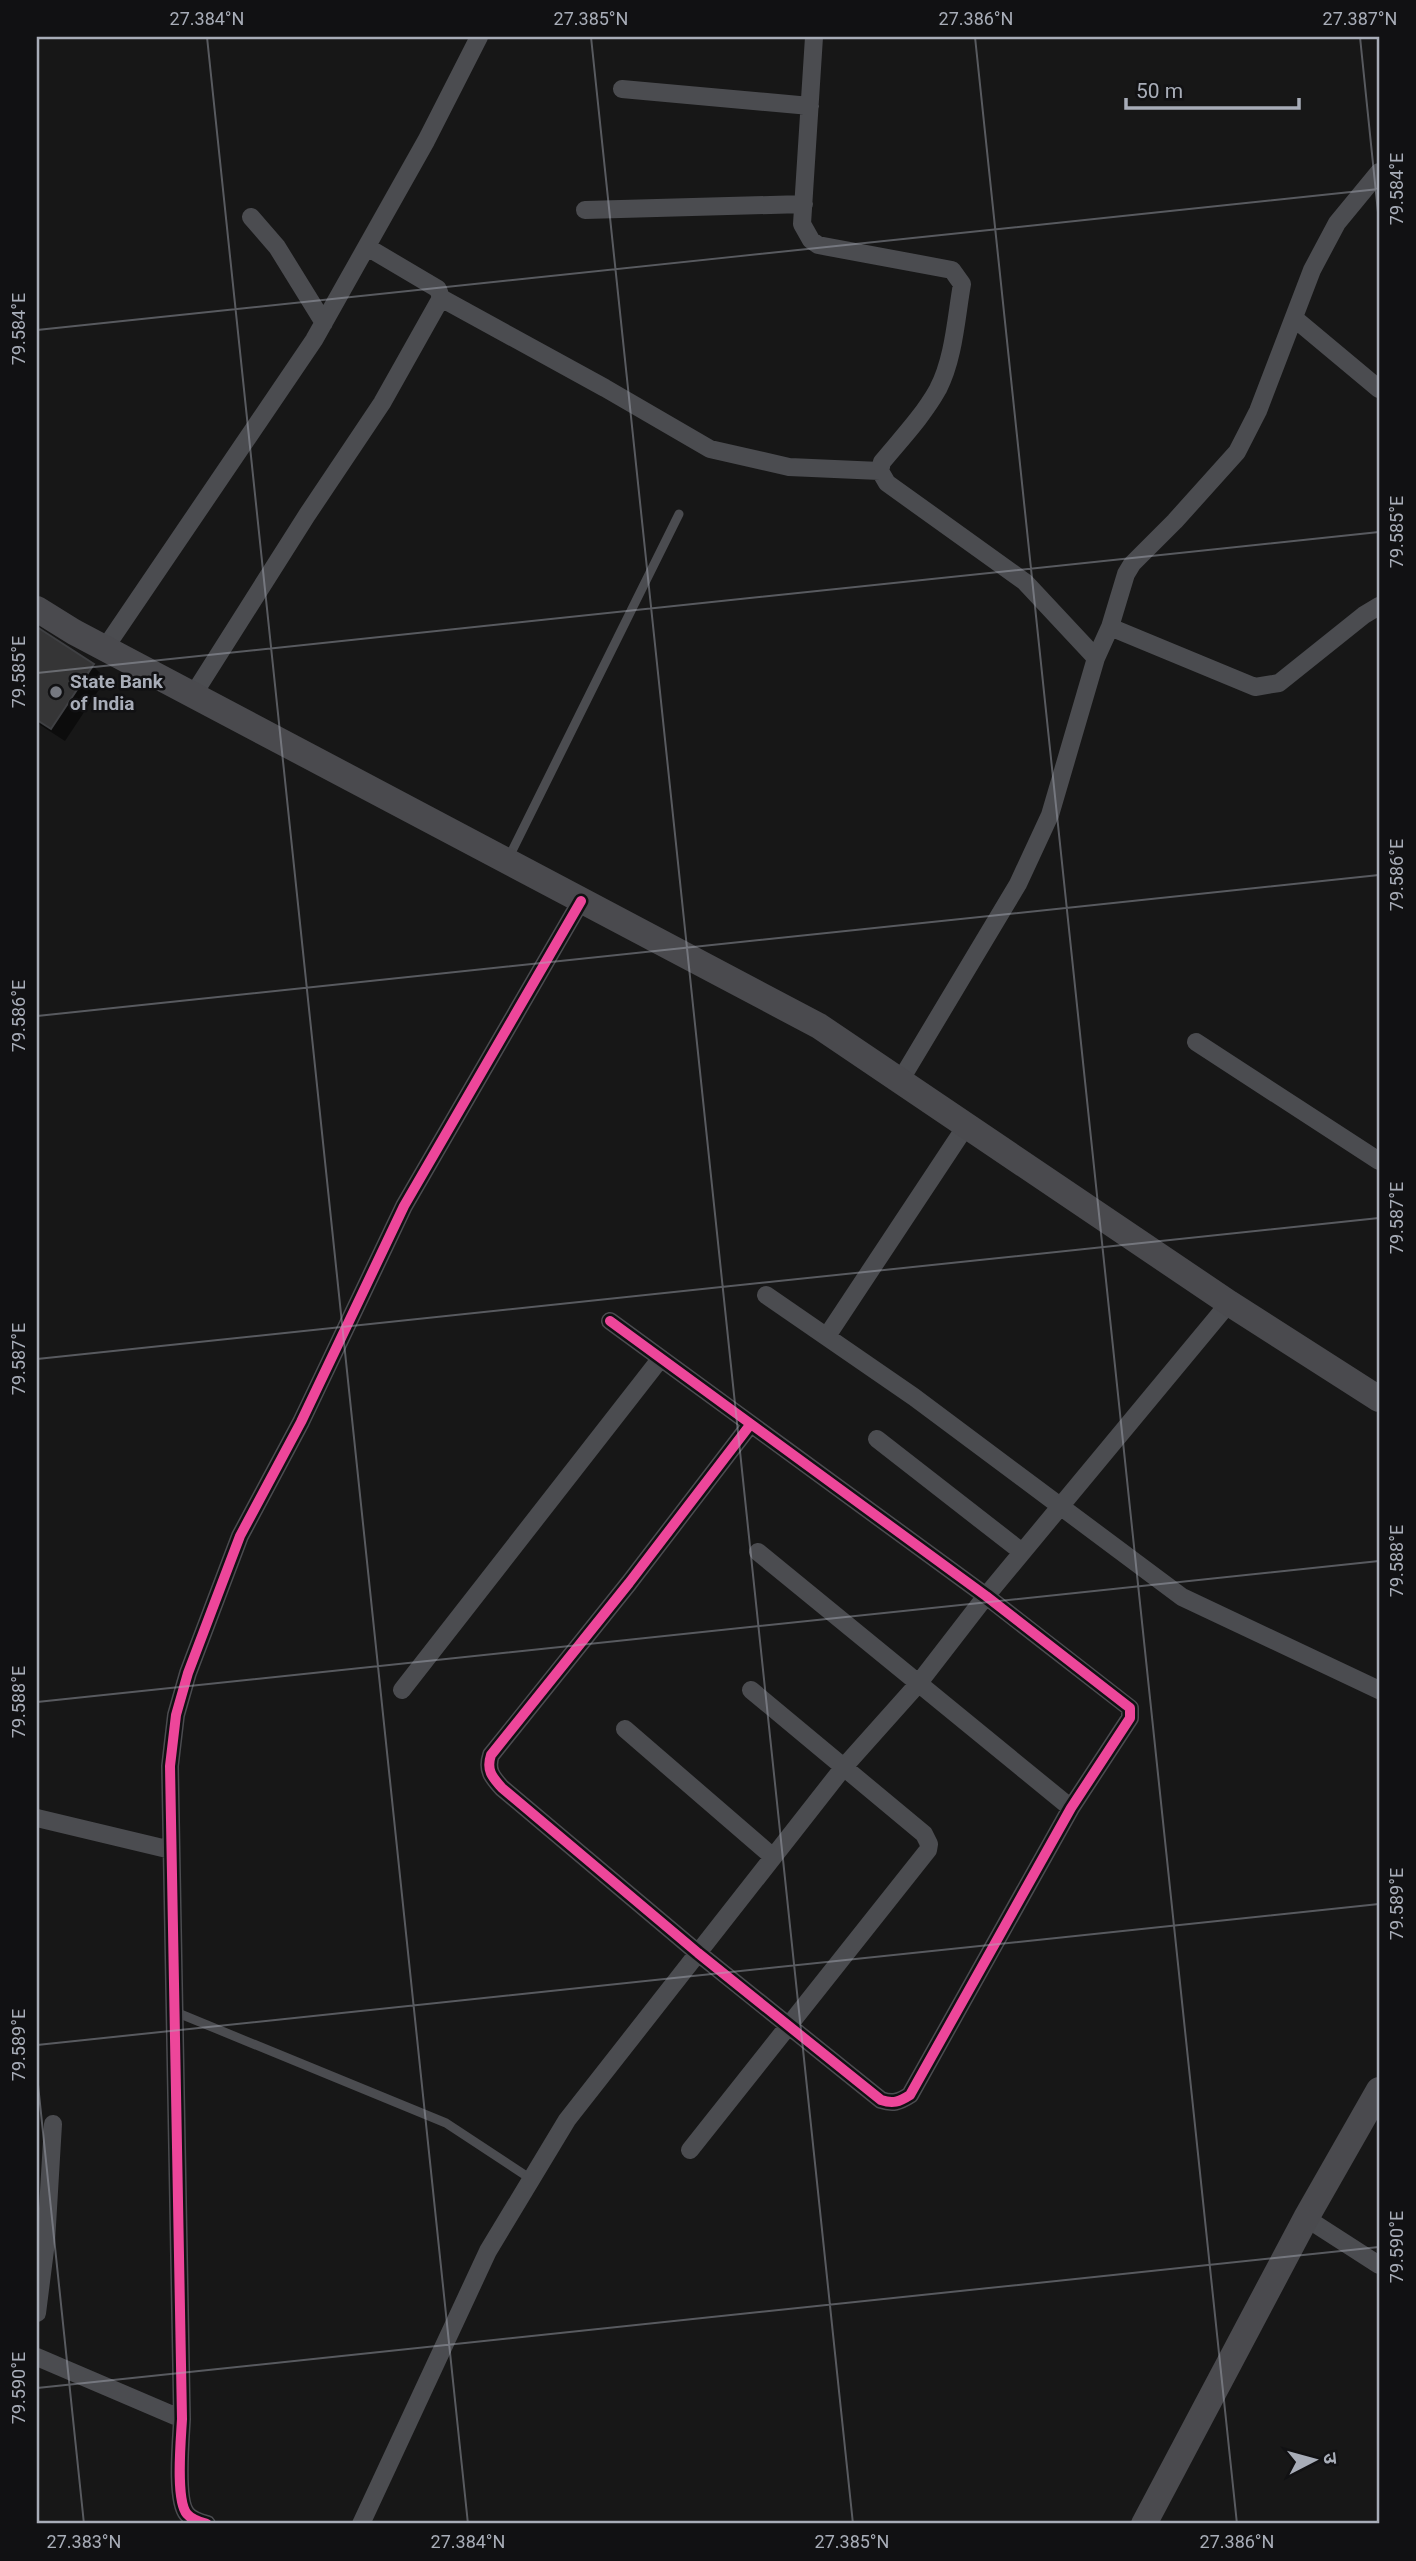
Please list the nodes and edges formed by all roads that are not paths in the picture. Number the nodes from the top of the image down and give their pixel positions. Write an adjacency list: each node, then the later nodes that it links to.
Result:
1 (479, 37): 9 (street)
2 (814, 37): 4 (street)
3 (622, 89): 4 (street)
4 (810, 106): 6 (street)
5 (1379, 172): 11 (street)
6 (804, 204): 7 (street); 14 (street)
7 (585, 210)
8 (251, 216): 12 (street)
9 (367, 247): 10 (street); 12 (street)
10 (441, 298): 14 (street); 21 (street)
11 (1294, 318): 13 (street); 18 (street)
12 (324, 323): 19 (street)
13 (1379, 389)
14 (880, 471): 20 (street)
15 (679, 514): 22 (lane)
16 (1379, 606): 18 (street)
17 (37, 609): 19 (street)
18 (1110, 627): 20 (street)
19 (105, 648): 21 (street)
20 (1096, 658): 25 (street)
21 (193, 695): 22 (street)
22 (506, 862): 23 (street)
23 (580, 901): 25 (street); 48 (street)
24 (1196, 1042): 27 (street)
25 (900, 1081): 26 (street)
26 (966, 1126): 29 (street); 31 (street)
27 (1379, 1161)
28 (766, 1295): 31 (street)
29 (1229, 1303): 33 (street); 36 (street)
30 (610, 1321): 32 (street)
31 (827, 1336): 36 (street)
32 (661, 1358): 34 (street); 41 (street)
33 (1379, 1399)
34 (750, 1425): 39 (street); 50 (street)
35 (877, 1439): 38 (street)
36 (1060, 1506): 38 (street); 43 (street)
37 (758, 1552): 40 (street)
38 (1023, 1552): 39 (street)
39 (986, 1596): 40 (street); 46 (street)
40 (918, 1684): 45 (street); 46 (street)
41 (402, 1690)
42 (751, 1690): 45 (street)
43 (1379, 1690)
44 (625, 1729): 49 (street)
45 (843, 1768): 49 (street); 52 (street)
46 (1071, 1808): 52 (street)
47 (37, 1818): 48 (street)
48 (171, 1850): 51 (street)
49 (773, 1857): 50 (street)
50 (698, 1953): 52 (street); 56 (street)
51 (173, 2011): 56 (lane); 61 (street)
52 (789, 2026): 55 (street)
53 (1379, 2090): 57 (street)
54 (53, 2124): 59 (street)
55 (690, 2150)
56 (531, 2179): 63 (street)
57 (1306, 2218): 58 (street); 64 (street)
58 (1379, 2265)
59 (37, 2313)
60 (37, 2357): 61 (street)
61 (182, 2419): 62 (street)
62 (207, 2524)
63 (362, 2524)
64 (1144, 2524)

